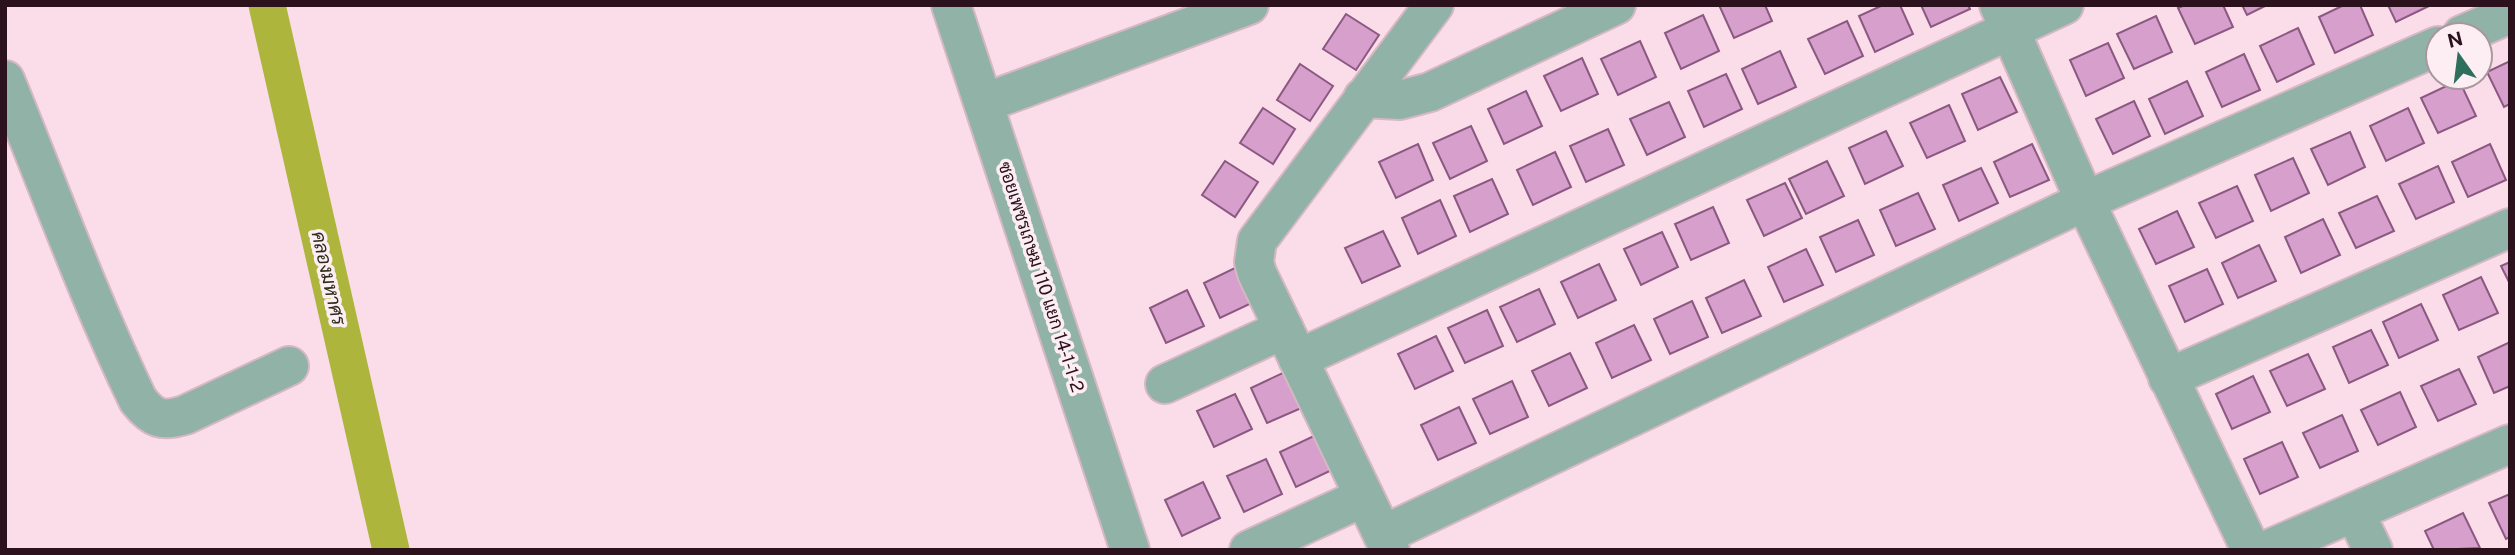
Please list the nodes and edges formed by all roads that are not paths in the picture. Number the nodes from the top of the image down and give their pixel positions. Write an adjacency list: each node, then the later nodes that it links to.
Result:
1 (951, 5): 10 (street, ซอยเพชรเกษม 110 แยก 14-1-1-2)
2 (1249, 5): 10 (street)
3 (1434, 5): 9 (street)
4 (1616, 5): 9 (street)
5 (2064, 5): 6 (street)
6 (2004, 17): 11 (street); 13 (street)
7 (2424, 52): 11 (street)
8 (5, 80): 14 (street)
9 (1363, 99): 13 (street)
10 (984, 103): 21 (street, ซอยเพชรเกษม 110 แยก 14-1-1-2)
11 (2084, 201): 15 (street); 20 (street)
12 (2510, 228): 15 (street)
13 (1291, 344): 16 (street); 18 (street)
14 (289, 366)
15 (2168, 378): 23 (street)
16 (1165, 384)
17 (2510, 444): 19 (street)
18 (1364, 497): 20 (street); 22 (street)
19 (2356, 513): 24 (street); 25 (street)
20 (1387, 542)
21 (1130, 550)
22 (1249, 550)
23 (2251, 550)
24 (2267, 550)
25 (2373, 550)

